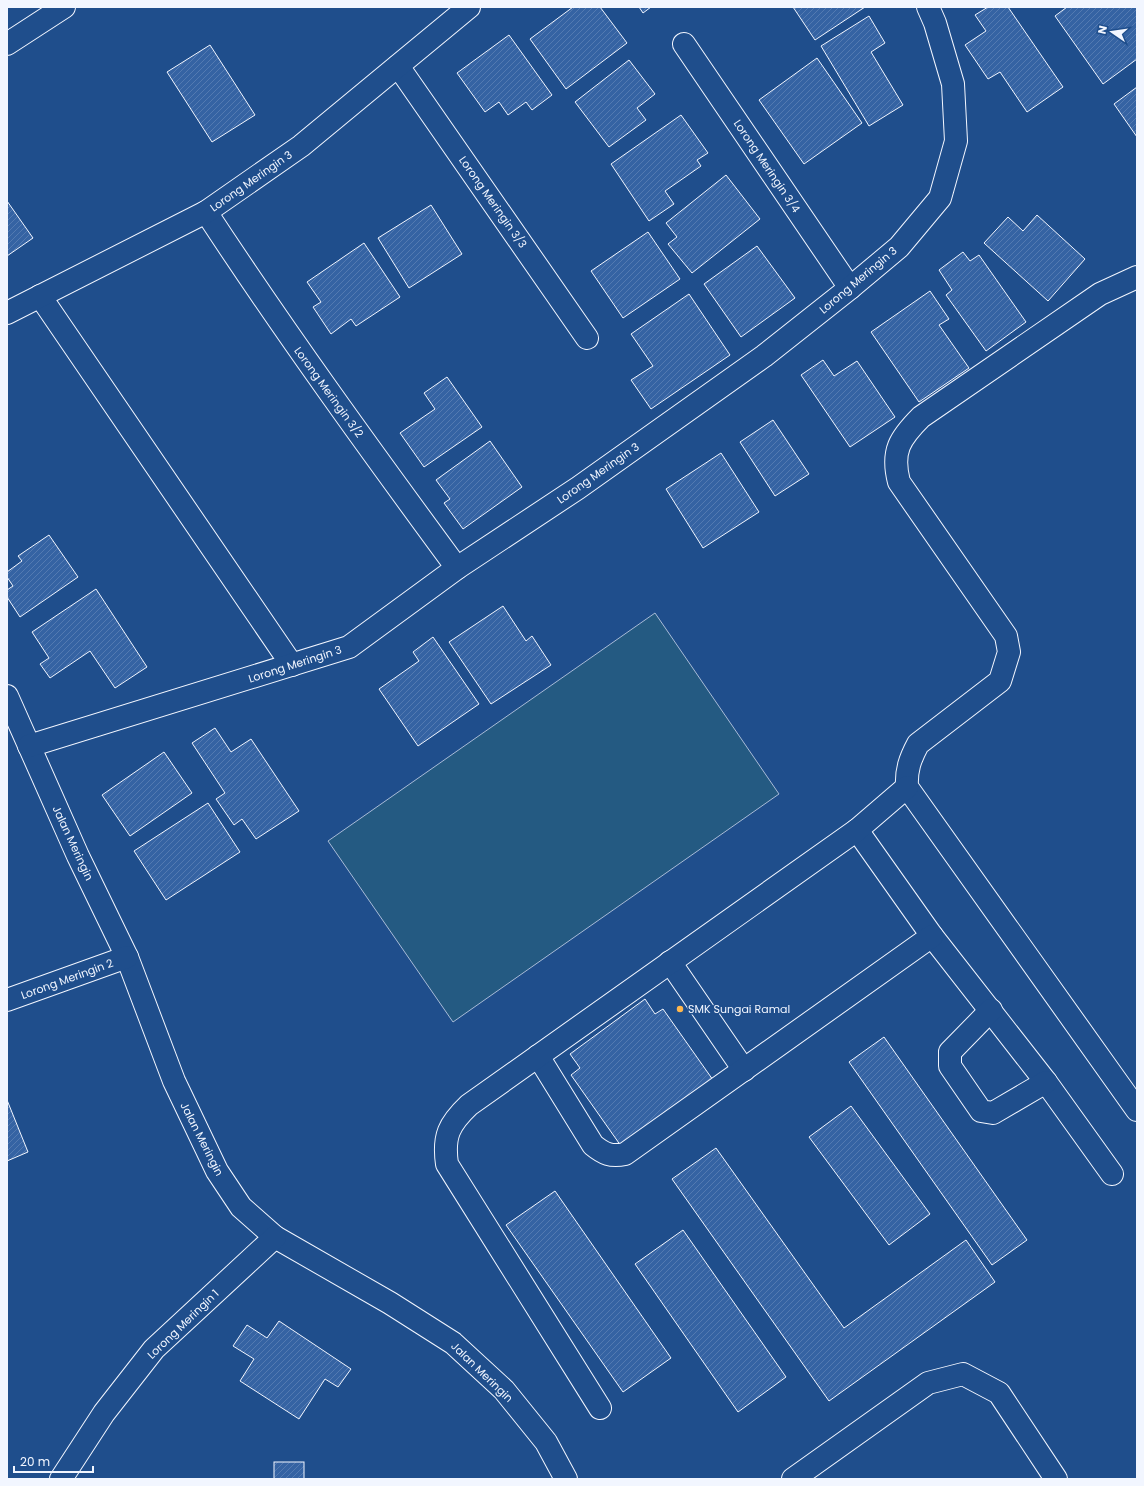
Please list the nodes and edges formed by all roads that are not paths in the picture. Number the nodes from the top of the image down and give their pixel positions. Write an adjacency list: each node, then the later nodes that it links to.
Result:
1 (64, 7): 4 (street)
2 (469, 7): 6 (street, Lorong Meringin 3)
3 (928, 7): 9 (street, Lorong Meringin 3)
4 (7, 44)
5 (684, 44): 9 (street, Lorong Meringin 3/4)
6 (398, 66): 7 (street, Lorong Meringin 3); 12 (street, Lorong Meringin 3/3)
7 (206, 212): 10 (street, Lorong Meringin 3); 13 (street, Lorong Meringin 3/2)
8 (1137, 277): 17 (street)
9 (850, 288): 13 (street, Lorong Meringin 3)
10 (40, 296): 11 (street, Lorong Meringin 3); 14 (street)
11 (7, 314)
12 (587, 338)
13 (458, 568): 14 (street, Lorong Meringin 3)
14 (292, 665): 16 (street, Lorong Meringin 3)
15 (7, 696): 16 (street, Jalan Meringin)
16 (29, 746): 20 (street, Jalan Meringin)
17 (907, 787): 18 (street); 27 (street)
18 (857, 830): 19 (street); 21 (street)
19 (932, 936): 23 (street); 25 (street)
20 (127, 957): 22 (street, Lorong Meringin 2); 29 (street, Jalan Meringin)
21 (670, 962): 24 (street); 25 (street)
22 (7, 1000)
23 (991, 1010): 26 (street); 26 (street)
24 (538, 1056): 25 (street); 30 (street)
25 (744, 1070)
26 (1046, 1082): 28 (street)
27 (1137, 1110)
28 (1112, 1174)
29 (275, 1237): 31 (street, Lorong Meringin 1); 32 (street, Jalan Meringin)
30 (600, 1408)
31 (61, 1479)
32 (566, 1479)
33 (793, 1479): 34 (street)
34 (1056, 1479)

